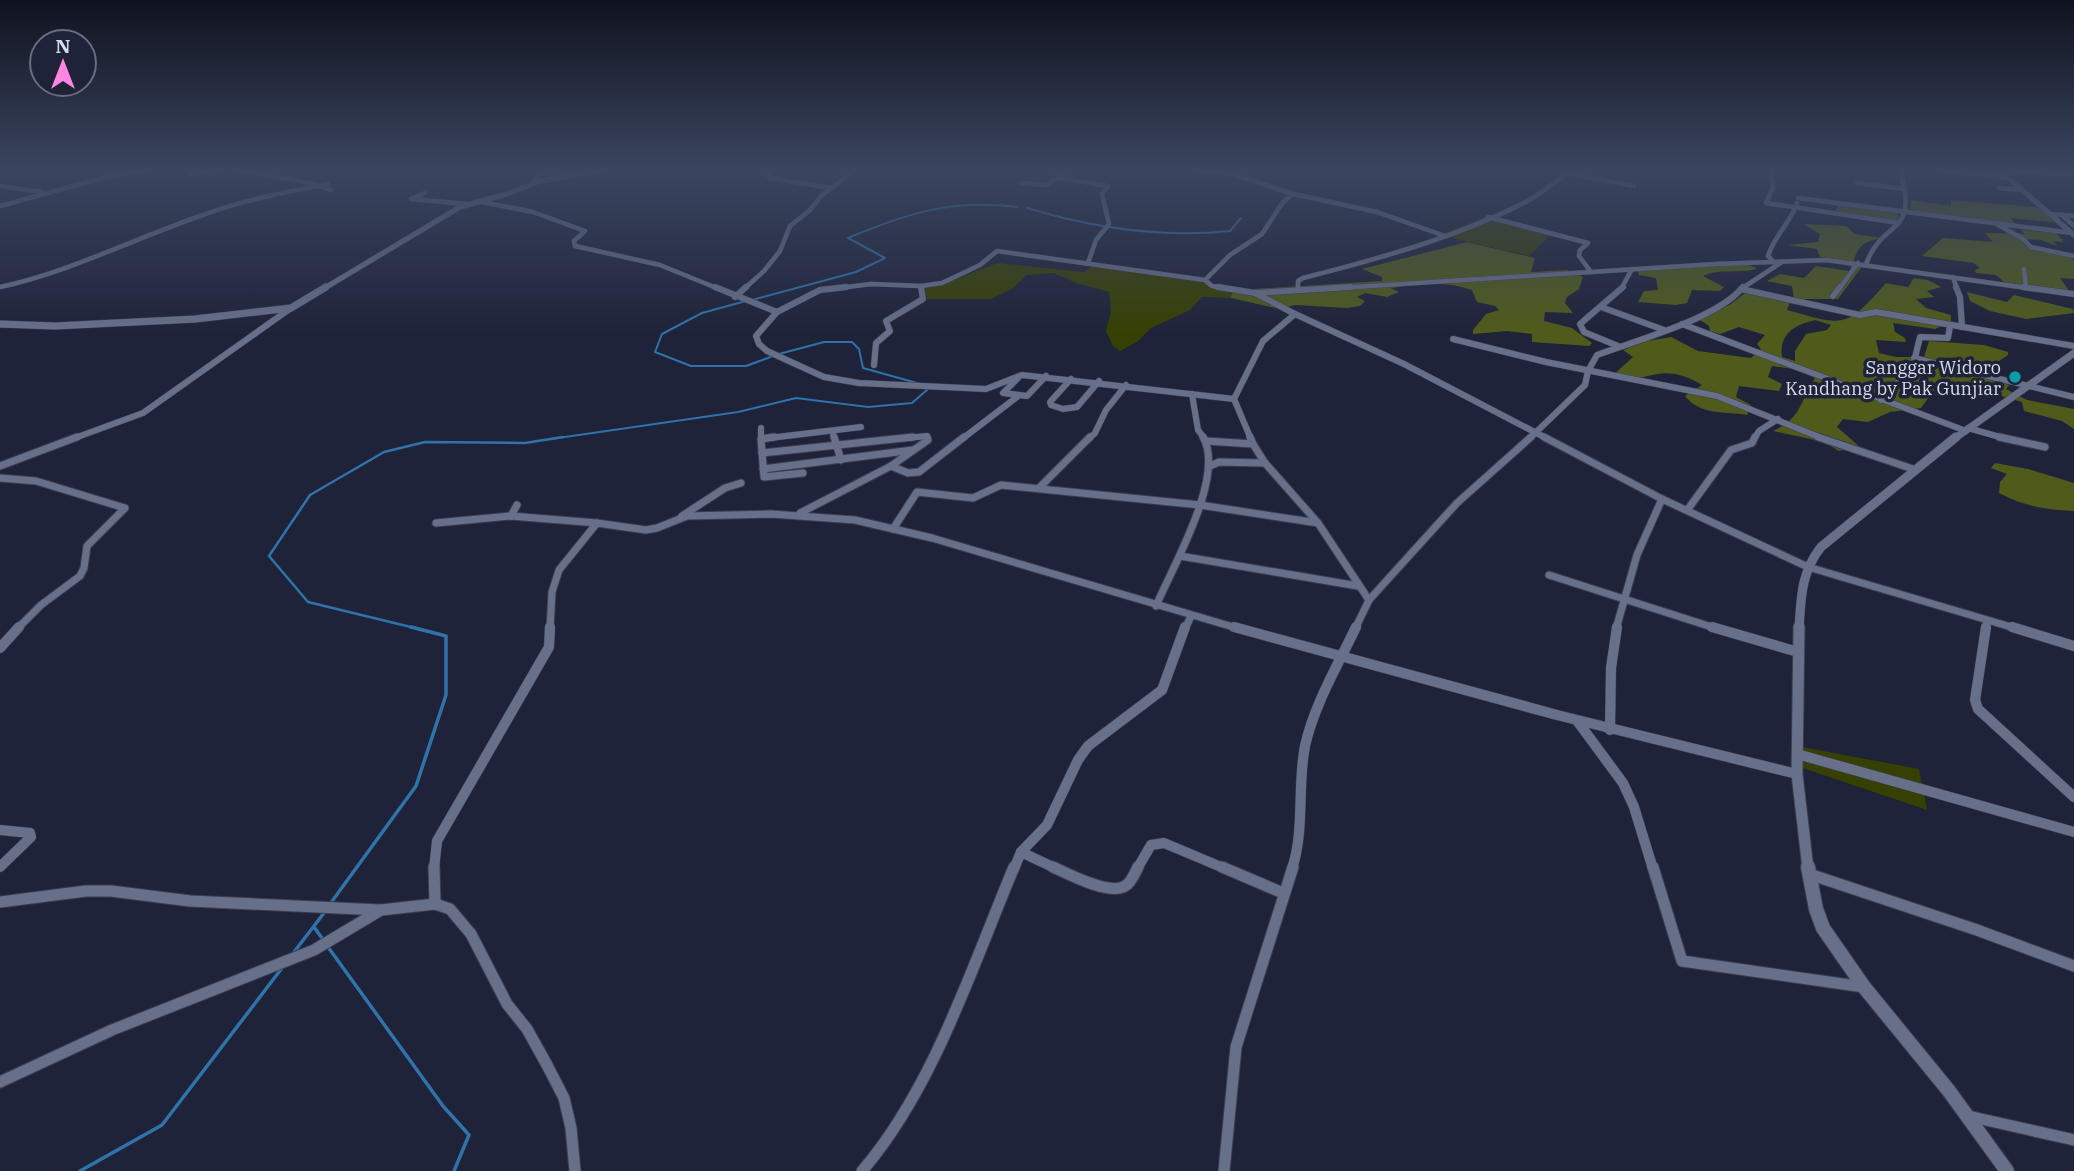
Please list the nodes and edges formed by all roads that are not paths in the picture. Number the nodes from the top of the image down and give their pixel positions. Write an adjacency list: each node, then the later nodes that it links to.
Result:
1 (1899, 223): 20 (street)
2 (182, 224): 27 (street)
3 (429, 224): 36 (street)
4 (565, 224): 34 (street)
5 (793, 224): 34 (street)
6 (1109, 224): 18 (street)
7 (1269, 224): 25 (street)
8 (1410, 224): 14 (street)
9 (1473, 224): 14 (street)
10 (1514, 224): 23 (street)
11 (1786, 224): 16 (street)
12 (1998, 224): 13 (street); 15 (street)
13 (2073, 231)
14 (1445, 236): 29 (street)
15 (2074, 256)
16 (1774, 262): 17 (street); 21 (street)
17 (1782, 262): 19 (street); 30 (street)
18 (1088, 263): 25 (street); 26 (street)
19 (1858, 263): 20 (street); 33 (street)
20 (1866, 264): 24 (street)
21 (1632, 269): 23 (street); 35 (street)
22 (2024, 269): 28 (street)
23 (1591, 272): 29 (street)
24 (1953, 276): 28 (street); 42 (street)
25 (1205, 280): 31 (street)
26 (922, 286): 37 (street); 49 (street)
27 (0, 287)
28 (2026, 287): 32 (street)
29 (1298, 289): 31 (street)
30 (1741, 289): 40 (street); 41 (street)
31 (1255, 293): 38 (street)
32 (2074, 293)
33 (1833, 296)
34 (735, 297): 37 (street)
35 (1601, 307): 43 (street); 45 (street)
36 (291, 308): 39 (street); 77 (street)
37 (777, 312): 51 (street)
38 (1295, 314): 60 (street); 67 (street)
39 (0, 324)
40 (1682, 324): 43 (street); 61 (street)
41 (1950, 326): 42 (street); 48 (street)
42 (1962, 327): 46 (street)
43 (1664, 330): 45 (street)
44 (1452, 339): 50 (street)
45 (1618, 346): 50 (street)
46 (2074, 346)
47 (2074, 353): 56 (street)
48 (1914, 358): 56 (street); 61 (street)
49 (874, 365)
50 (1588, 371): 62 (street); 67 (street)
51 (1021, 375): 52 (street); 52 (street)
52 (1046, 376): 53 (street)
53 (1071, 379): 54 (street); 54 (street)
54 (1099, 382): 55 (street)
55 (1126, 385): 57 (street); 85 (street)
56 (2027, 386): 59 (street); 65 (street)
57 (1192, 394): 60 (street); 69 (street)
58 (1017, 397): 78 (street)
59 (2074, 397)
60 (1234, 398): 70 (street)
61 (1881, 400): 65 (street)
62 (1778, 419): 81 (street); 89 (street)
63 (861, 427): 66 (street)
64 (761, 428): 68 (street)
65 (1967, 430): 72 (street); 81 (street)
66 (832, 431): 68 (street); 71 (street)
67 (1535, 434): 86 (street); 101 (street)
68 (761, 439): 74 (street)
69 (1206, 442): 70 (street); 79 (street)
70 (1254, 444): 76 (street)
71 (835, 445): 73 (street); 74 (street); 75 (street)
72 (2045, 447)
73 (916, 450): 75 (street); 78 (street)
74 (762, 453): 80 (street)
75 (841, 460): 80 (street)
76 (1265, 463): 79 (street); 95 (street)
77 (0, 466)
78 (891, 466): 90 (street)
79 (1210, 467): 88 (street)
80 (764, 469): 82 (street)
81 (1916, 470): 98 (street)
82 (803, 473)
83 (0, 478): 107 (street)
84 (741, 483): 92 (street)
85 (1039, 488): 88 (street); 96 (street)
86 (1662, 499): 89 (street); 102 (street)
87 (517, 505): 91 (street)
88 (1200, 505): 95 (street); 97 (street)
89 (1688, 509): 98 (street)
90 (798, 514): 92 (street); 96 (street)
91 (511, 516): 93 (street); 94 (street)
92 (682, 516): 94 (street)
93 (436, 523)
94 (597, 523): 122 (street)
95 (1318, 523): 100 (street)
96 (893, 529): 103 (street)
97 (1180, 556): 100 (street); 103 (street)
98 (1808, 567): 105 (street); 108 (street)
99 (1549, 575): 102 (street)
100 (1358, 586): 101 (street)
101 (1369, 600): 109 (street)
102 (1621, 600): 108 (street); 111 (street)
103 (1156, 606): 104 (street)
104 (1191, 616): 109 (street); 117 (street)
105 (1986, 621): 106 (street); 114 (street)
106 (2074, 646)
107 (0, 648)
108 (1798, 652): 112 (street)
109 (1342, 657): 110 (street); 120 (street)
110 (1578, 722): 111 (street); 125 (street)
111 (1610, 730): 113 (street)
112 (1797, 754): 113 (street); 116 (street)
113 (1797, 774): 119 (street)
114 (2074, 797)
115 (0, 830): 118 (street)
116 (2074, 832)
117 (1021, 852): 120 (street); 130 (street)
118 (0, 867)
119 (1808, 874): 124 (street); 125 (street)
120 (1283, 893): 131 (street)
121 (0, 902): 123 (street)
122 (435, 904): 123 (street); 129 (street)
123 (382, 909): 126 (street)
124 (2074, 966)
125 (1864, 987): 127 (street)
126 (0, 1082)
127 (1965, 1115): 128 (street); 132 (street)
128 (2074, 1140)
129 (575, 1171)
130 (862, 1171)
131 (1224, 1171)
132 (2007, 1171)

